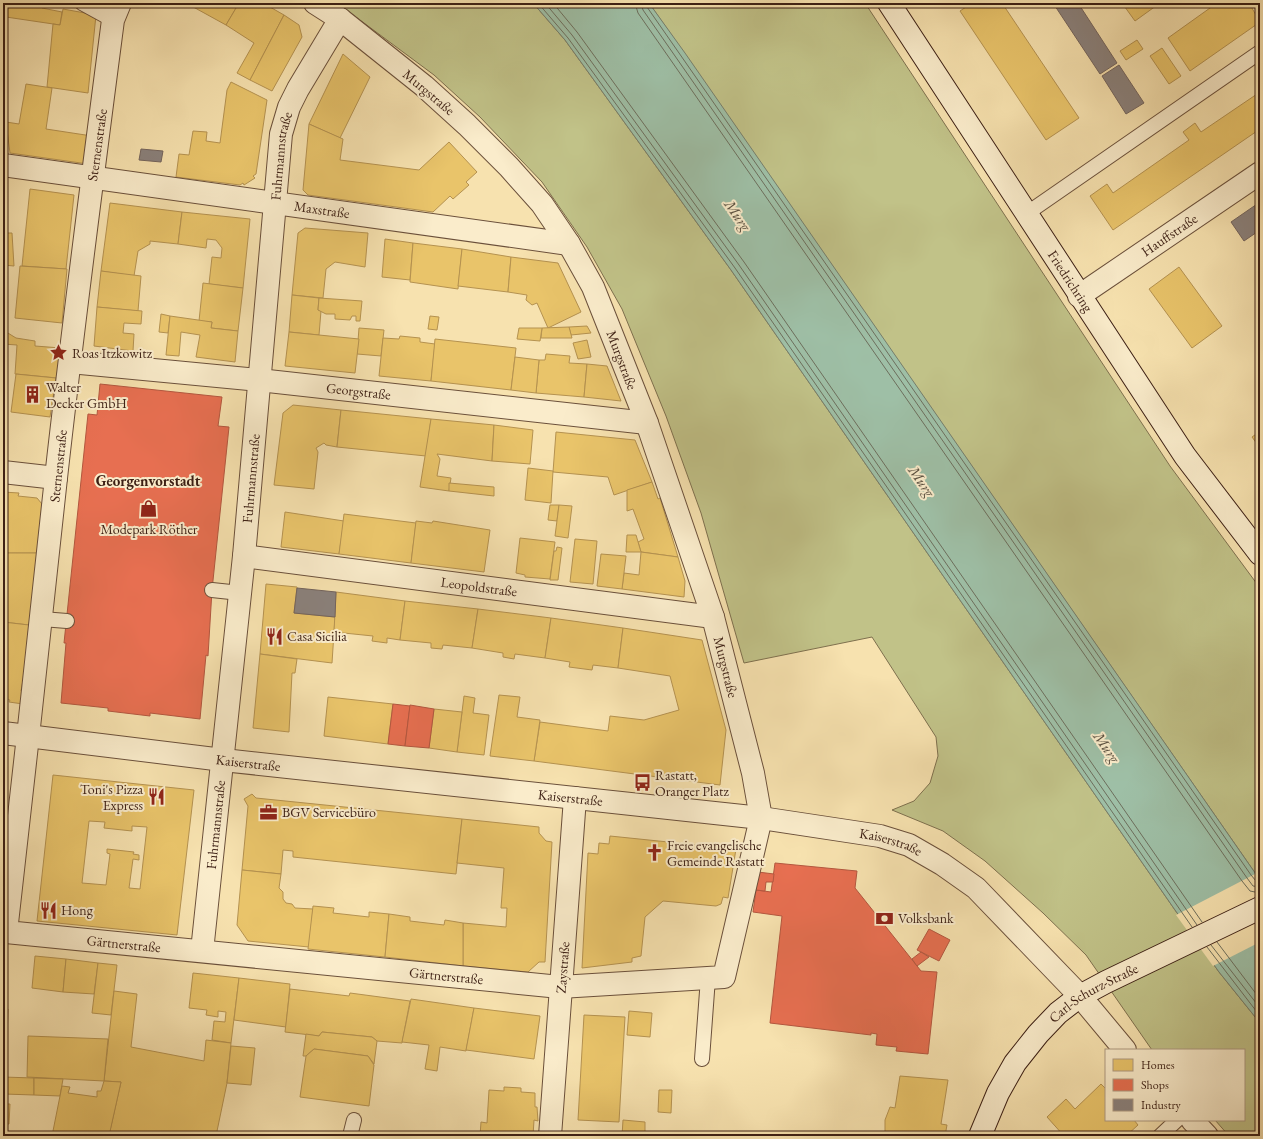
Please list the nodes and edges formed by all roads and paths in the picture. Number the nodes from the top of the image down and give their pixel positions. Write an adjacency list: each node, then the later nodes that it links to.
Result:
1 (82, 3): 4 (lane)
2 (316, 3): 5 (street, Murgstraße)
3 (889, 3): 11 (street, Friedrichring)
4 (117, 12): 9 (street, Sternenstraße)
5 (340, 19): 10 (street, Fuhrmannstraße); 12 (street, Murgstraße)
6 (1260, 52): 11 (lane)
7 (3, 165): 9 (street, Maxstraße)
8 (1260, 173): 13 (street, Hauffstraße)
9 (92, 177): 10 (street, Maxstraße); 14 (street, Sternenstraße)
10 (275, 204): 12 (street, Maxstraße); 15 (street, Fuhrmannstraße)
11 (1026, 214): 13 (street, Friedrichring)
12 (569, 244): 16 (street, Murgstraße)
13 (1079, 296): 19 (street, Friedrichring)
14 (70, 362): 15 (street, Georgstraße); 18 (street, Sternenstraße)
15 (259, 380): 16 (street, Georgstraße); 20 (street, Fuhrmannstraße)
16 (647, 423): 23 (street, Murgstraße)
17 (3, 472): 18 (street)
18 (56, 478): 24 (street, Sternenstraße)
19 (1260, 554)
20 (244, 556): 22 (street, Fuhrmannstraße); 23 (street, Leopoldstraße)
21 (212, 590): 22 (lane)
22 (240, 594): 28 (street, Fuhrmannstraße)
23 (713, 617): 30 (street, Murgstraße)
24 (42, 619): 25 (lane); 27 (street, Sternenstraße)
25 (67, 621)
26 (3, 733): 27 (street, Kaiserstraße)
27 (29, 736): 28 (street, Kaiserstraße); 32 (street, Sternenstraße)
28 (223, 760): 29 (street, Kaiserstraße); 33 (street, Fuhrmannstraße)
29 (575, 798): 30 (street, Kaiserstraße); 35 (street, Zaystraße)
30 (761, 818): 34 (street, Gärtnerstraße); 36 (street, Kaiserstraße)
31 (1260, 908): 36 (street, Carl-Schurz-Straße)
32 (6, 932): 33 (street, Gärtnerstraße)
33 (202, 951): 35 (street, Gärtnerstraße)
34 (708, 978): 35 (street, Gärtnerstraße); 38 (lane)
35 (560, 987): 43 (street, Zaystraße)
36 (1080, 996): 37 (street, Kaiserstraße); 44 (street, Carl-Schurz-Straße)
37 (1124, 1049)
38 (702, 1059)
39 (354, 1120): 42 (lane)
40 (1176, 1121): 45 (lane)
41 (1193, 1121): 46 (street)
42 (350, 1136)
43 (550, 1136)
44 (980, 1136)
45 (1160, 1136)
46 (1207, 1136)

